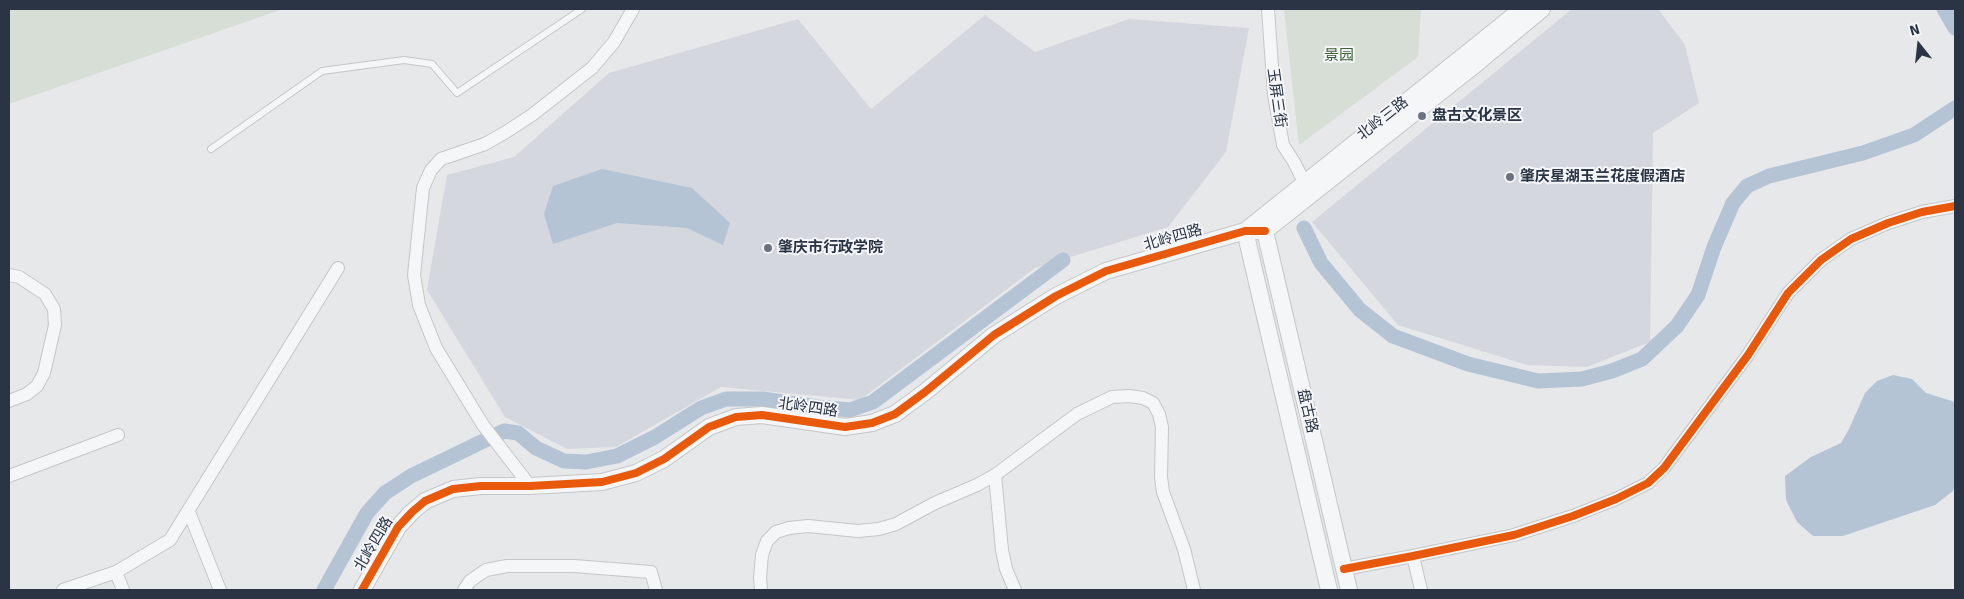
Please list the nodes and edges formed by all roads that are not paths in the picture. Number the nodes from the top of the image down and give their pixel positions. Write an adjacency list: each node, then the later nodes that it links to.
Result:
1 (582, 9): 6 (lane)
2 (633, 9): 19 (street)
3 (1268, 9): 7 (street, 玉屏三街)
4 (1522, 9): 7 (street, 北岭三路)
5 (1542, 9): 9 (street, 北岭三路)
6 (211, 150)
7 (1304, 182): 10 (street, 北岭三路)
8 (1955, 206): 21 (street)
9 (1265, 231): 10 (street, 北岭四路); 17 (street, 盘古路)
10 (1245, 232): 18 (street, 盘古路); 19 (street, 北岭四路)
11 (338, 268): 20 (street)
12 (9, 275): 13 (street)
13 (9, 401)
14 (118, 435): 16 (street)
15 (995, 475): 30 (street); 31 (street); 32 (street)
16 (9, 476)
17 (1323, 480): 18 (street); 22 (street, 盘古路)
18 (1304, 484): 33 (street, 盘古路)
19 (530, 486): 27 (street, 北岭四路)
20 (189, 512): 23 (street); 26 (street)
21 (1413, 556): 22 (street); 35 (street)
22 (1344, 569): 34 (street, 盘古路)
23 (116, 572): 24 (street); 25 (street)
24 (63, 590)
25 (123, 590)
26 (220, 590)
27 (362, 590)
28 (464, 590): 29 (street)
29 (656, 590)
30 (761, 590)
31 (1015, 590)
32 (1194, 590)
33 (1329, 590)
34 (1349, 590)
35 (1421, 590)

